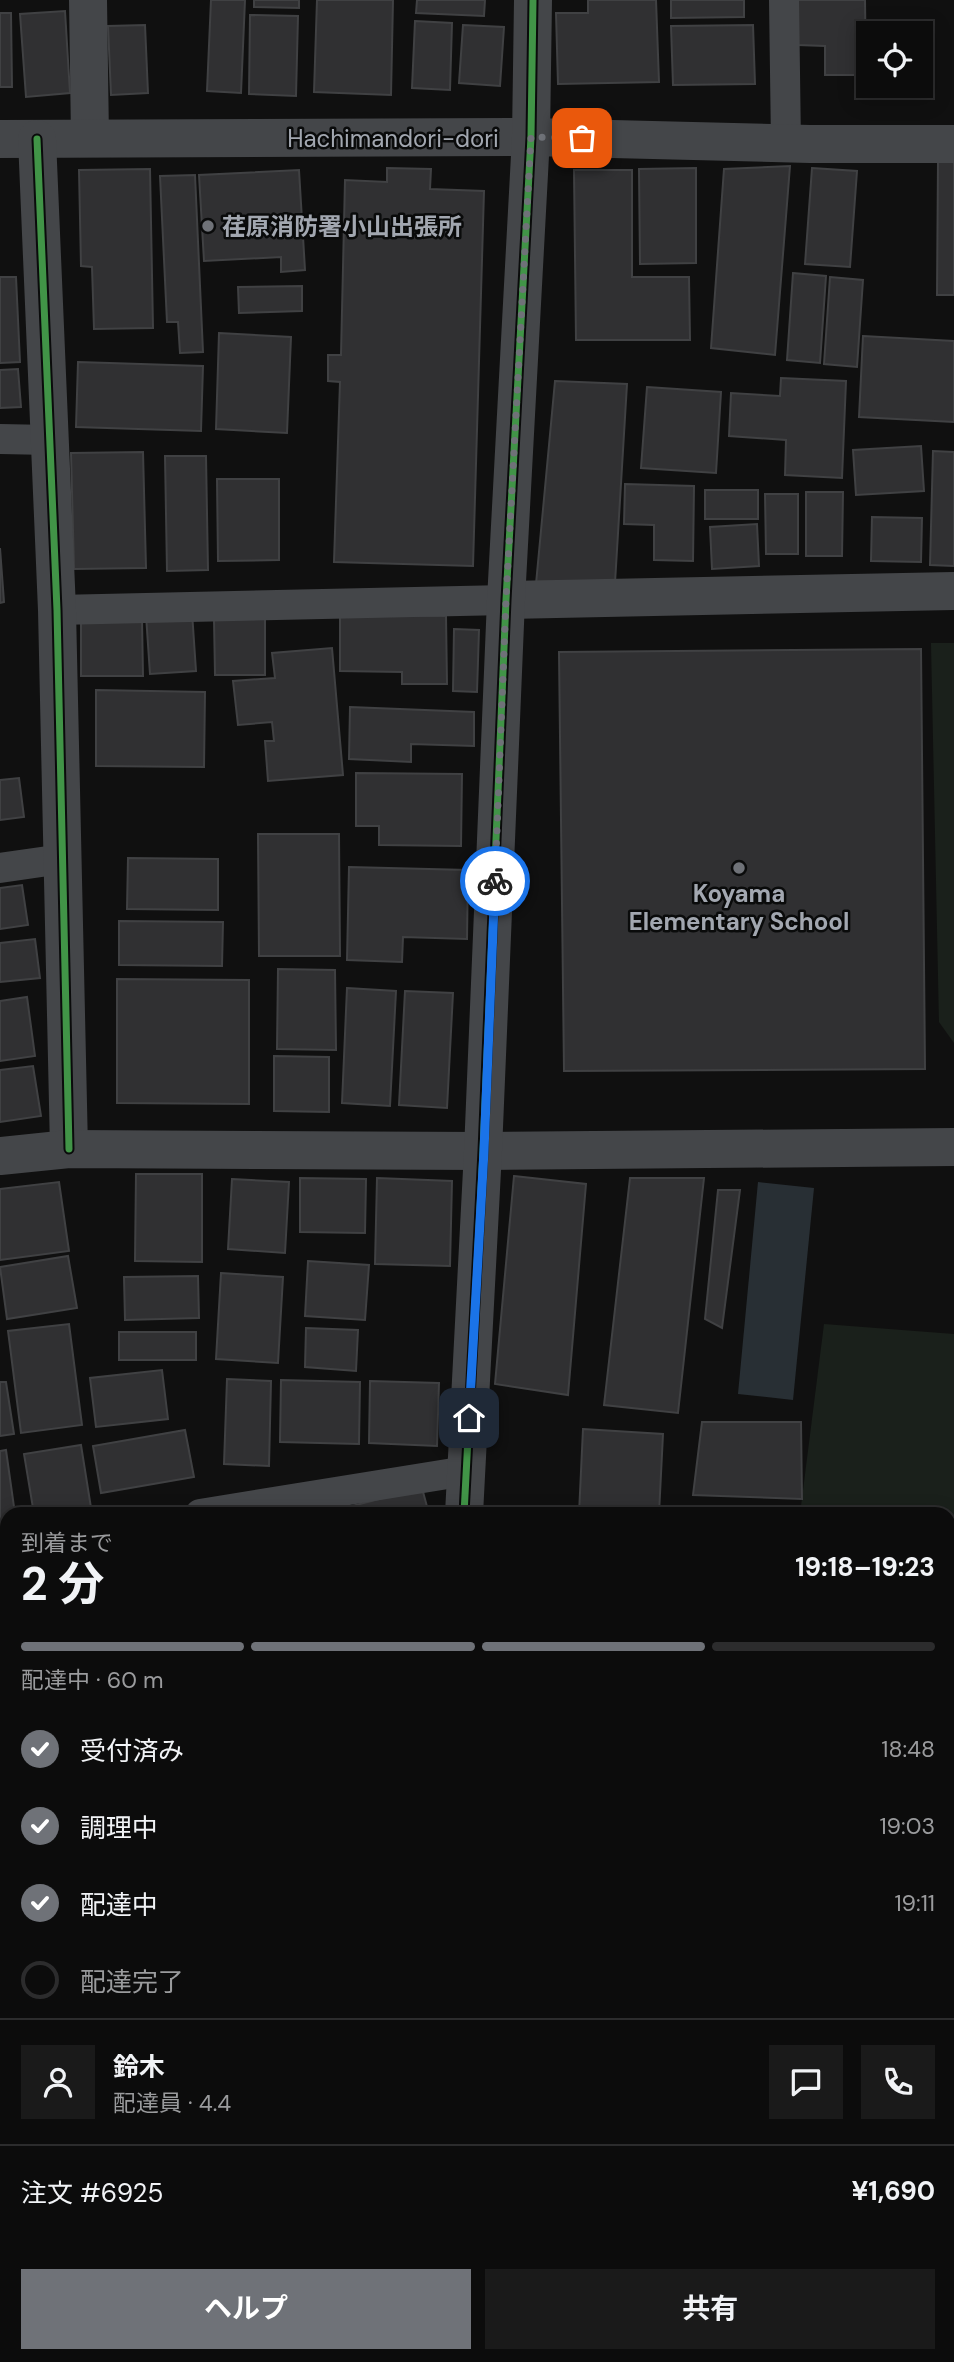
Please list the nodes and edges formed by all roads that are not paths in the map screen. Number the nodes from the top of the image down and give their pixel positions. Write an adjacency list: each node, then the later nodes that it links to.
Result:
1 (88, 0): 5 (street)
2 (533, 0): 4 (street)
3 (785, 0): 8 (lane)
4 (531, 137): 5 (street, Hachimandori-dori); 8 (street, Hachimandori-dori); 13 (street)
5 (90, 138): 7 (street, Hachimandori-dori)
6 (0, 139): 7 (street, Hachimandori-dori)
7 (37, 139): 11 (street)
8 (786, 144): 9 (street, Hachimandori-dori)
9 (954, 144)
10 (0, 439): 11 (lane)
11 (50, 440): 14 (street)
12 (954, 591): 13 (street)
13 (506, 600): 14 (lane); 19 (street)
14 (57, 611): 15 (street)
15 (62, 859): 16 (lane); 18 (street)
16 (0, 868)
17 (954, 1147): 19 (street)
18 (69, 1149): 19 (street); 20 (street)
19 (484, 1151): 21 (street)
20 (0, 1156)
21 (466, 1471): 22 (lane); 23 (street)
22 (243, 1507)
23 (464, 1507)

